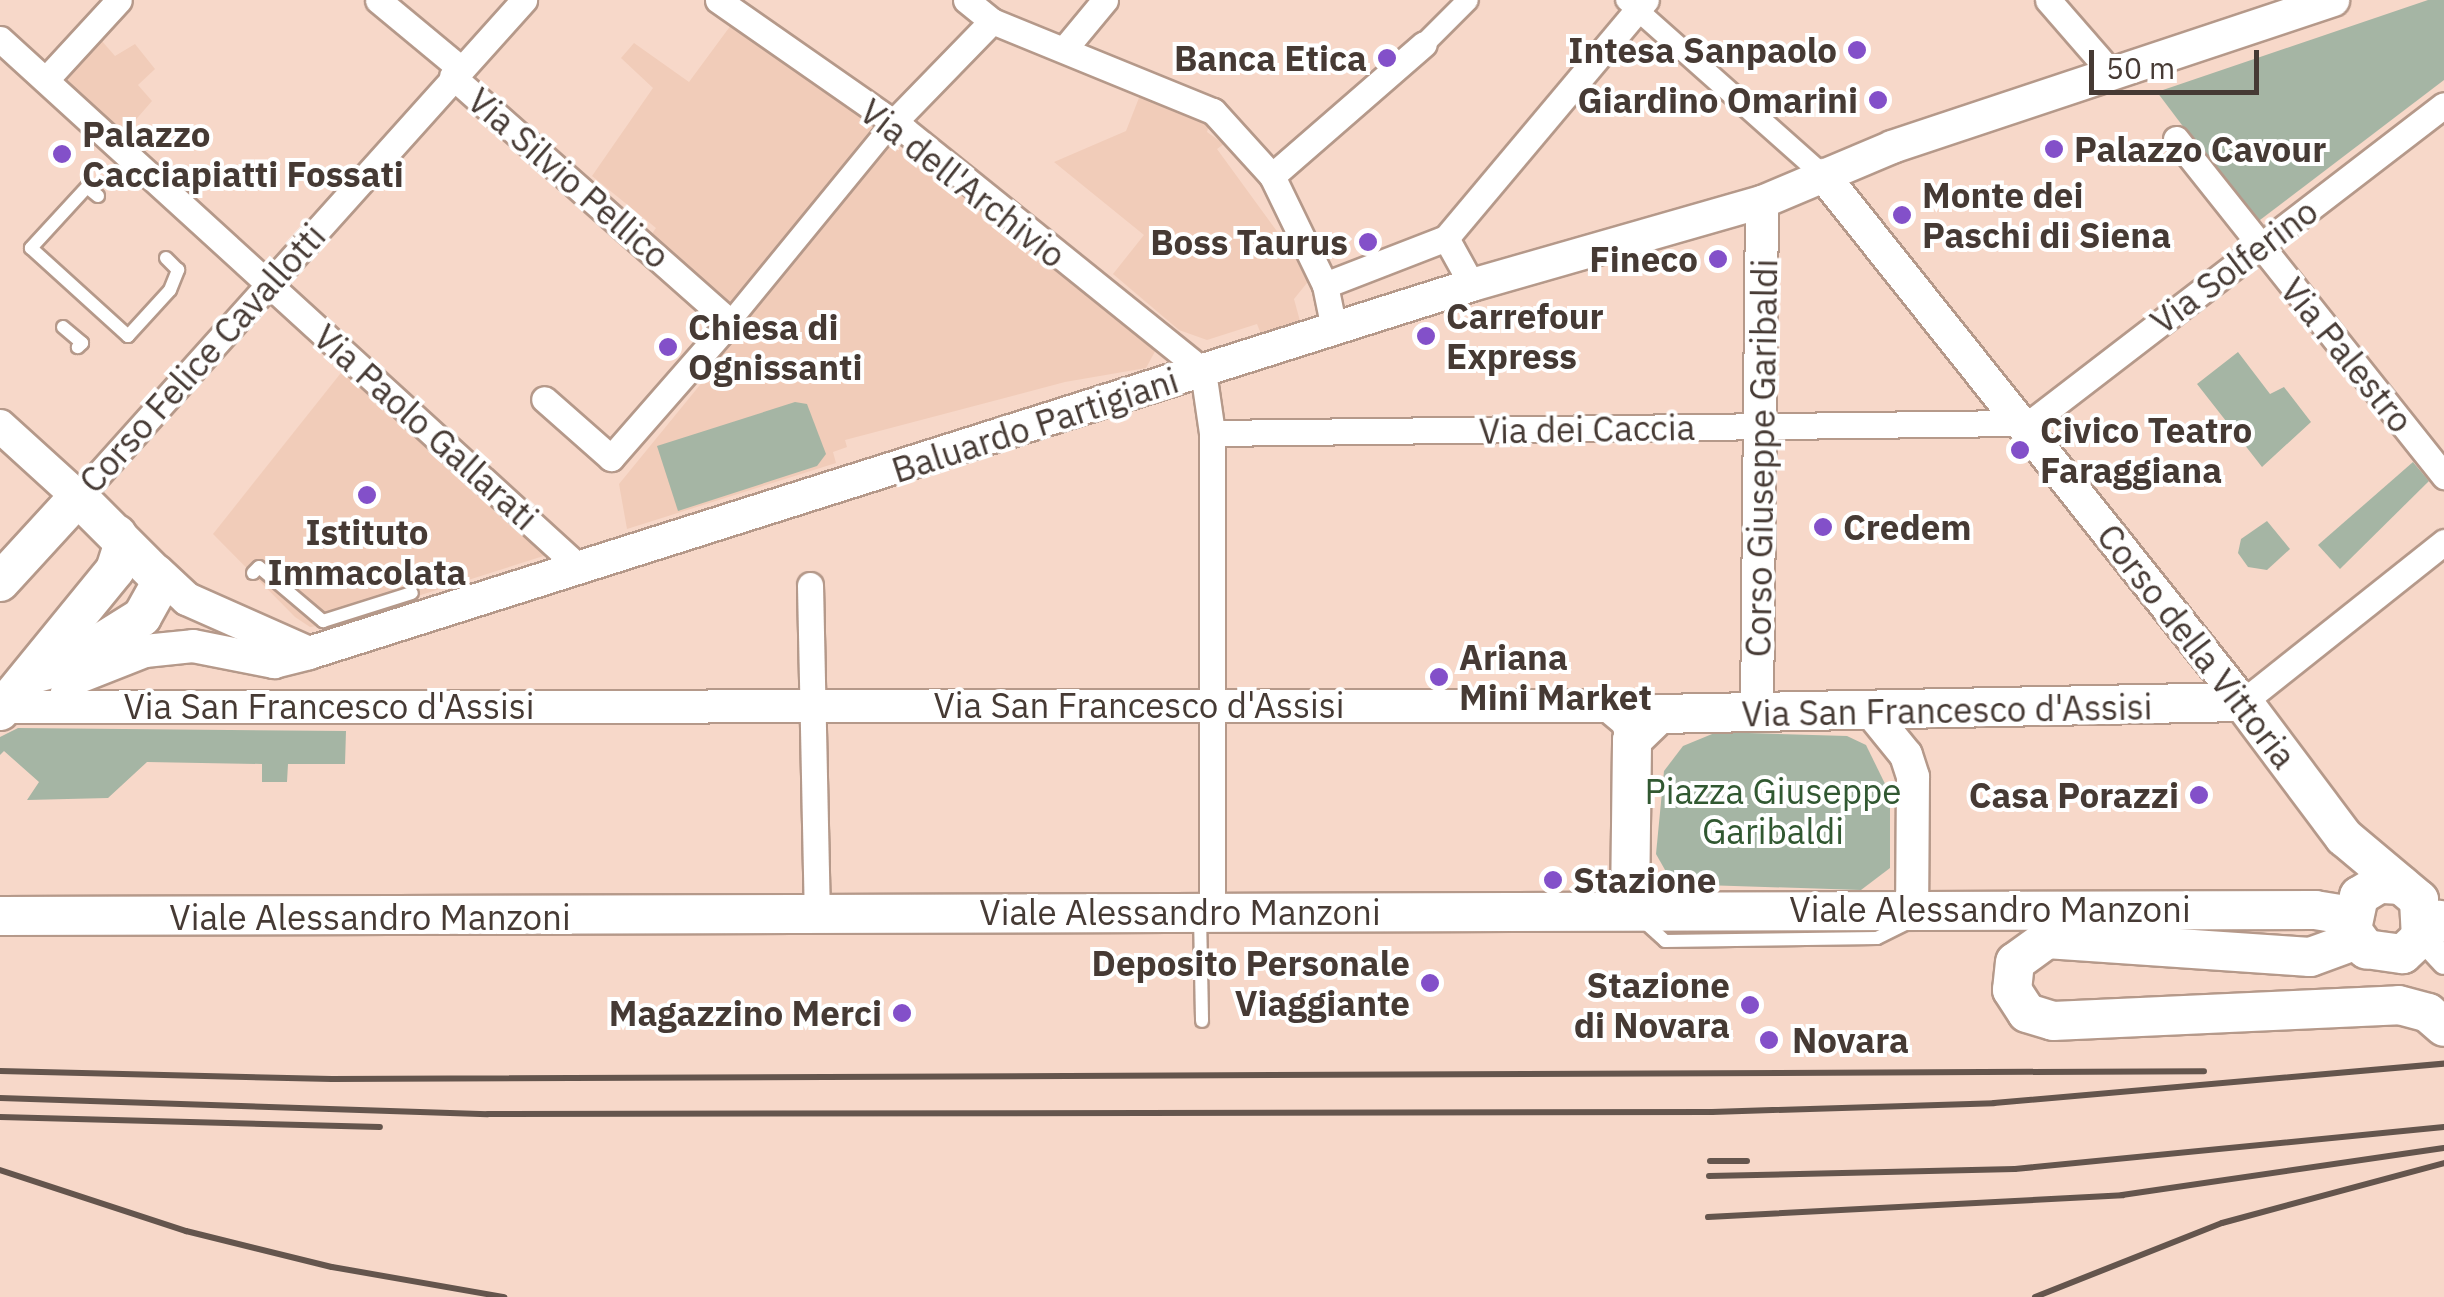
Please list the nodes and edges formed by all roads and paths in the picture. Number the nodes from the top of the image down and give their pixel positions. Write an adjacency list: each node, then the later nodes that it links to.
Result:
1 (118, 0): 17 (street)
2 (378, 0): 16 (street, Via Silvio Pellico)
3 (524, 0): 16 (street, Corso Felice Cavallotti)
4 (718, 0): 19 (street, Via dell'Archivio)
5 (966, 0): 11 (street)
6 (1104, 0): 14 (street)
7 (1468, 0): 13 (street)
8 (2048, 0): 15 (street)
9 (2332, 0): 15 (street, Baluardo Partigiani)
10 (1636, 4): 22 (street); 25 (street)
11 (992, 21): 14 (street); 19 (street)
12 (0, 39): 17 (street, Via Paolo Gallarati)
13 (1424, 44): 21 (street)
14 (1066, 47): 21 (street)
15 (2106, 68): 22 (street, Baluardo Partigiani)
16 (456, 72): 30 (street, Corso Felice Cavallotti); 31 (street, Via Silvio Pellico)
17 (48, 78): 30 (street, Via Paolo Gallarati)
18 (2444, 106): 26 (street, Via Solferino)
19 (891, 126): 31 (street); 35 (street, Via dell'Archivio)
20 (2176, 139): 26 (street, Via Palestro)
21 (1272, 176): 28 (street)
22 (1823, 176): 24 (street, Baluardo Partigiani); 37 (street, Corso della Vittoria)
23 (98, 196): 27 (lane)
24 (1769, 199): 29 (street, Baluardo Partigiani); 39 (street, Corso Giuseppe Garibaldi)
25 (1446, 238): 28 (street); 29 (street)
26 (2260, 247): 37 (street, Via Solferino); 41 (street, Via Palestro)
27 (166, 258)
28 (1325, 285): 33 (street)
29 (1472, 285): 33 (street, Baluardo Partigiani)
30 (270, 286): 42 (street, Corso Felice Cavallotti); 46 (street, Via Paolo Gallarati)
31 (730, 322): 36 (street)
32 (63, 327): 34 (lane)
33 (1334, 329): 35 (street, Baluardo Partigiani)
34 (78, 347)
35 (1203, 372): 40 (street); 46 (street, Baluardo Partigiani)
36 (544, 399)
37 (2023, 425): 39 (street, Via dei Caccia); 53 (street, Corso della Vittoria)
38 (0, 426): 42 (street)
39 (1765, 427): 40 (street, Via dei Caccia); 59 (street, Corso Giuseppe Garibaldi)
40 (1212, 433): 55 (street)
41 (2444, 476)
42 (78, 496): 43 (main road, Corso Felice Cavallotti); 45 (main road)
43 (38, 540): 45 (main road); 48 (main road, Corso Felice Cavallotti)
44 (2444, 542): 53 (street)
45 (128, 563): 51 (street); 52 (main road); 52 (main road)
46 (580, 568): 51 (street, Baluardo Partigiani)
47 (253, 573): 50 (lane)
48 (0, 582)
49 (810, 585): 54 (street)
50 (412, 593)
51 (309, 654): 56 (street, Baluardo Partigiani)
52 (34, 674): 57 (main road)
53 (2242, 702): 58 (main road, Via San Francesco d'Assisi); 61 (main road, Corso della Vittoria)
54 (816, 704): 55 (street, Via San Francesco d'Assisi); 56 (street, Via San Francesco d'Assisi); 66 (street)
55 (1212, 705): 60 (street, Via San Francesco d'Assisi); 67 (street)
56 (78, 707): 57 (street, Via San Francesco d'Assisi)
57 (2, 709)
58 (1871, 712): 59 (main road, Via San Francesco d'Assisi); 64 (street)
59 (1763, 714): 60 (main road, Via San Francesco d'Assisi)
60 (1632, 740): 63 (main road)
61 (2344, 838): 62 (main road, Corso della Vittoria); 65 (main road)
62 (2419, 885): 69 (main road); 70 (main road)
63 (1630, 908): 64 (main road, Viale Alessandro Manzoni); 67 (main road, Viale Alessandro Manzoni)
64 (1924, 909): 65 (main road, Viale Alessandro Manzoni)
65 (2315, 910): 69 (main road, Viale Alessandro Manzoni)
66 (817, 912): 67 (main road, Viale Alessandro Manzoni); 68 (main road, Viale Alessandro Manzoni)
67 (1206, 912): 71 (lane)
68 (0, 916)
69 (2355, 935): 70 (main road); 72 (main road)
70 (2436, 937)
71 (1202, 1021)
72 (2444, 1027)

